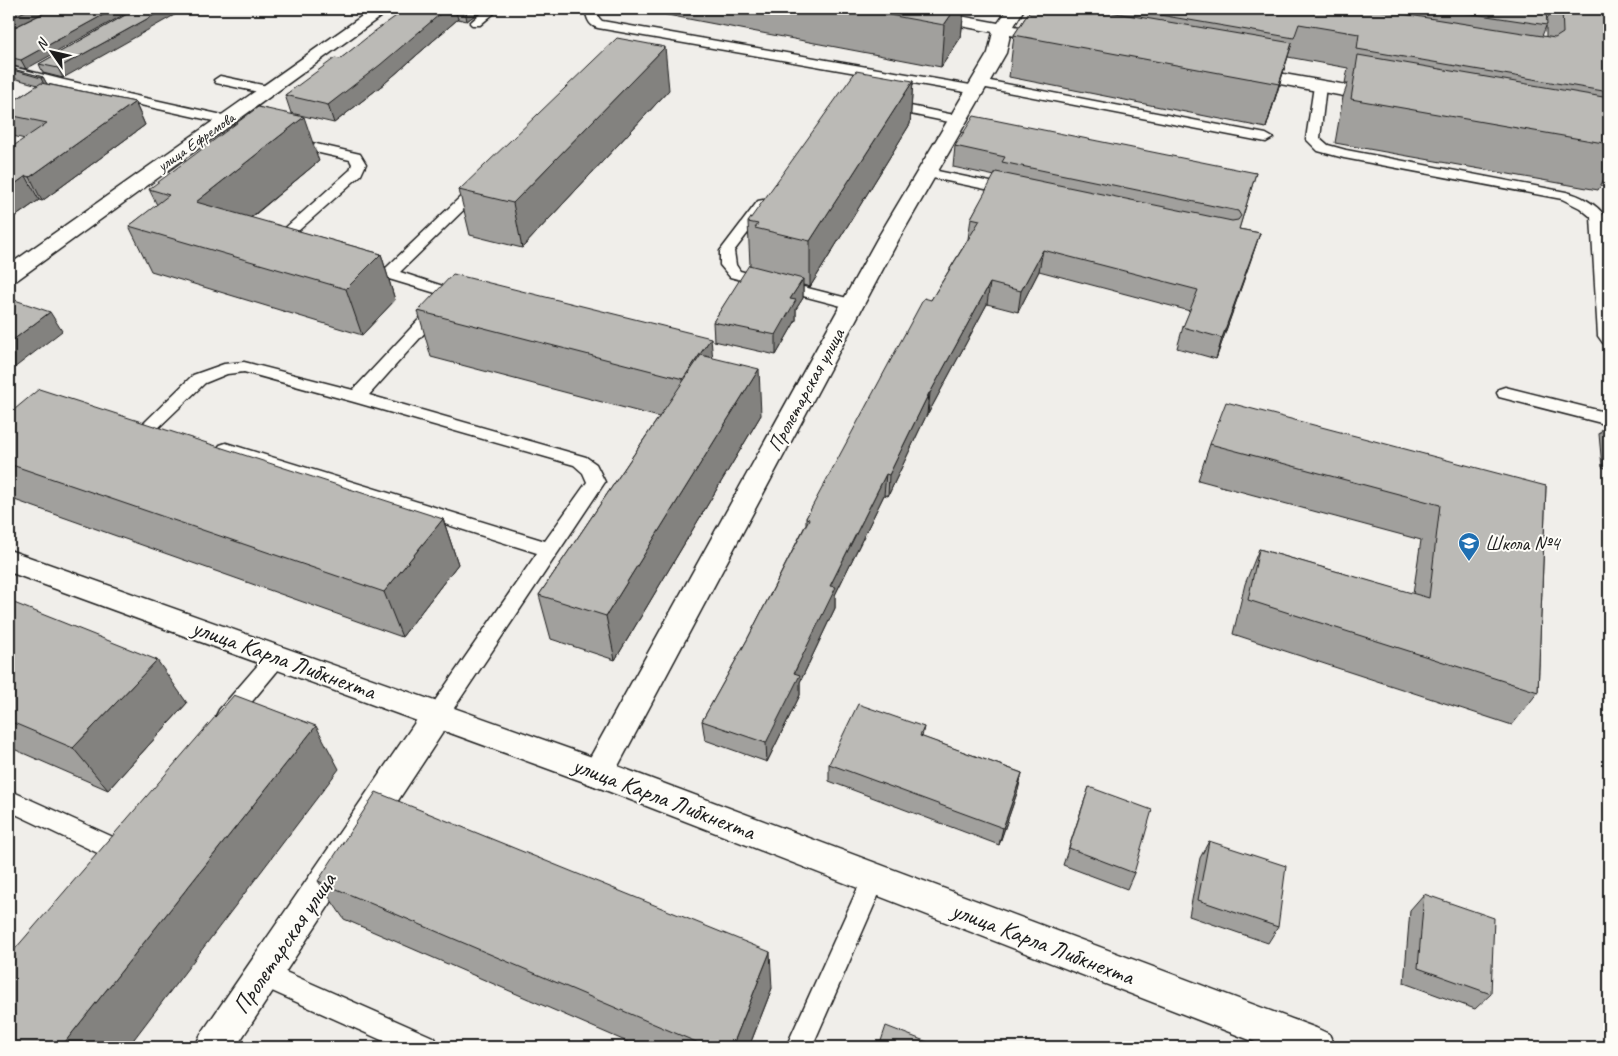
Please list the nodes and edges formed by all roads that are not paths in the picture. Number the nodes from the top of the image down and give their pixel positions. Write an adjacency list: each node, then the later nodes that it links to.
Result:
1 (383, 9): 16 (street, улица Ефремова)
2 (493, 9): 6 (lane)
3 (595, 9): 7 (lane)
4 (896, 9): 5 (street)
5 (1009, 19): 8 (street); 15 (street, Пролетарская улица)
6 (476, 23)
7 (640, 32): 9 (lane); 15 (lane)
8 (1041, 36)
9 (625, 46)
10 (44, 65): 12 (lane)
11 (1224, 69): 14 (street)
12 (15, 73): 20 (lane)
13 (220, 80): 16 (lane)
14 (1320, 86): 17 (street); 32 (lane)
15 (978, 87): 19 (street, Пролетарская улица); 22 (lane)
16 (268, 90): 20 (street, улица Ефремова)
17 (1397, 100)
18 (876, 104): 19 (lane)
19 (959, 120): 23 (street, Пролетарская улица)
20 (227, 125): 30 (street, улица Ефремова)
21 (273, 138): 27 (lane)
22 (1266, 138)
23 (928, 173): 26 (lane); 31 (street, Пролетарская улица)
24 (489, 177): 29 (lane)
25 (774, 190): 31 (lane)
26 (1024, 193)
27 (312, 254)
28 (350, 264): 29 (lane)
29 (388, 274): 34 (lane)
30 (9, 275)
31 (853, 304): 45 (street, Пролетарская улица)
32 (1609, 339)
33 (1505, 393): 35 (lane)
34 (357, 397): 37 (lane); 40 (lane)
35 (1609, 419)
36 (131, 422): 37 (lane)
37 (150, 426): 38 (lane)
38 (169, 432)
39 (207, 444): 40 (lane)
40 (550, 550): 43 (lane)
41 (9, 561): 42 (street, улица Карла Либкнехта)
42 (277, 657): 43 (street, улица Карла Либкнехта); 44 (lane)
43 (438, 714): 45 (street, улица Карла Либкнехта); 49 (street, Пролетарская улица)
44 (214, 731)
45 (598, 773): 48 (street, улица Карла Либкнехта)
46 (9, 800): 47 (lane)
47 (114, 849)
48 (874, 878): 52 (lane); 53 (street, улица Карла Либкнехта)
49 (263, 974): 50 (street, Пролетарская улица); 51 (lane)
50 (214, 1047)
51 (426, 1047)
52 (799, 1047)
53 (1316, 1047)

